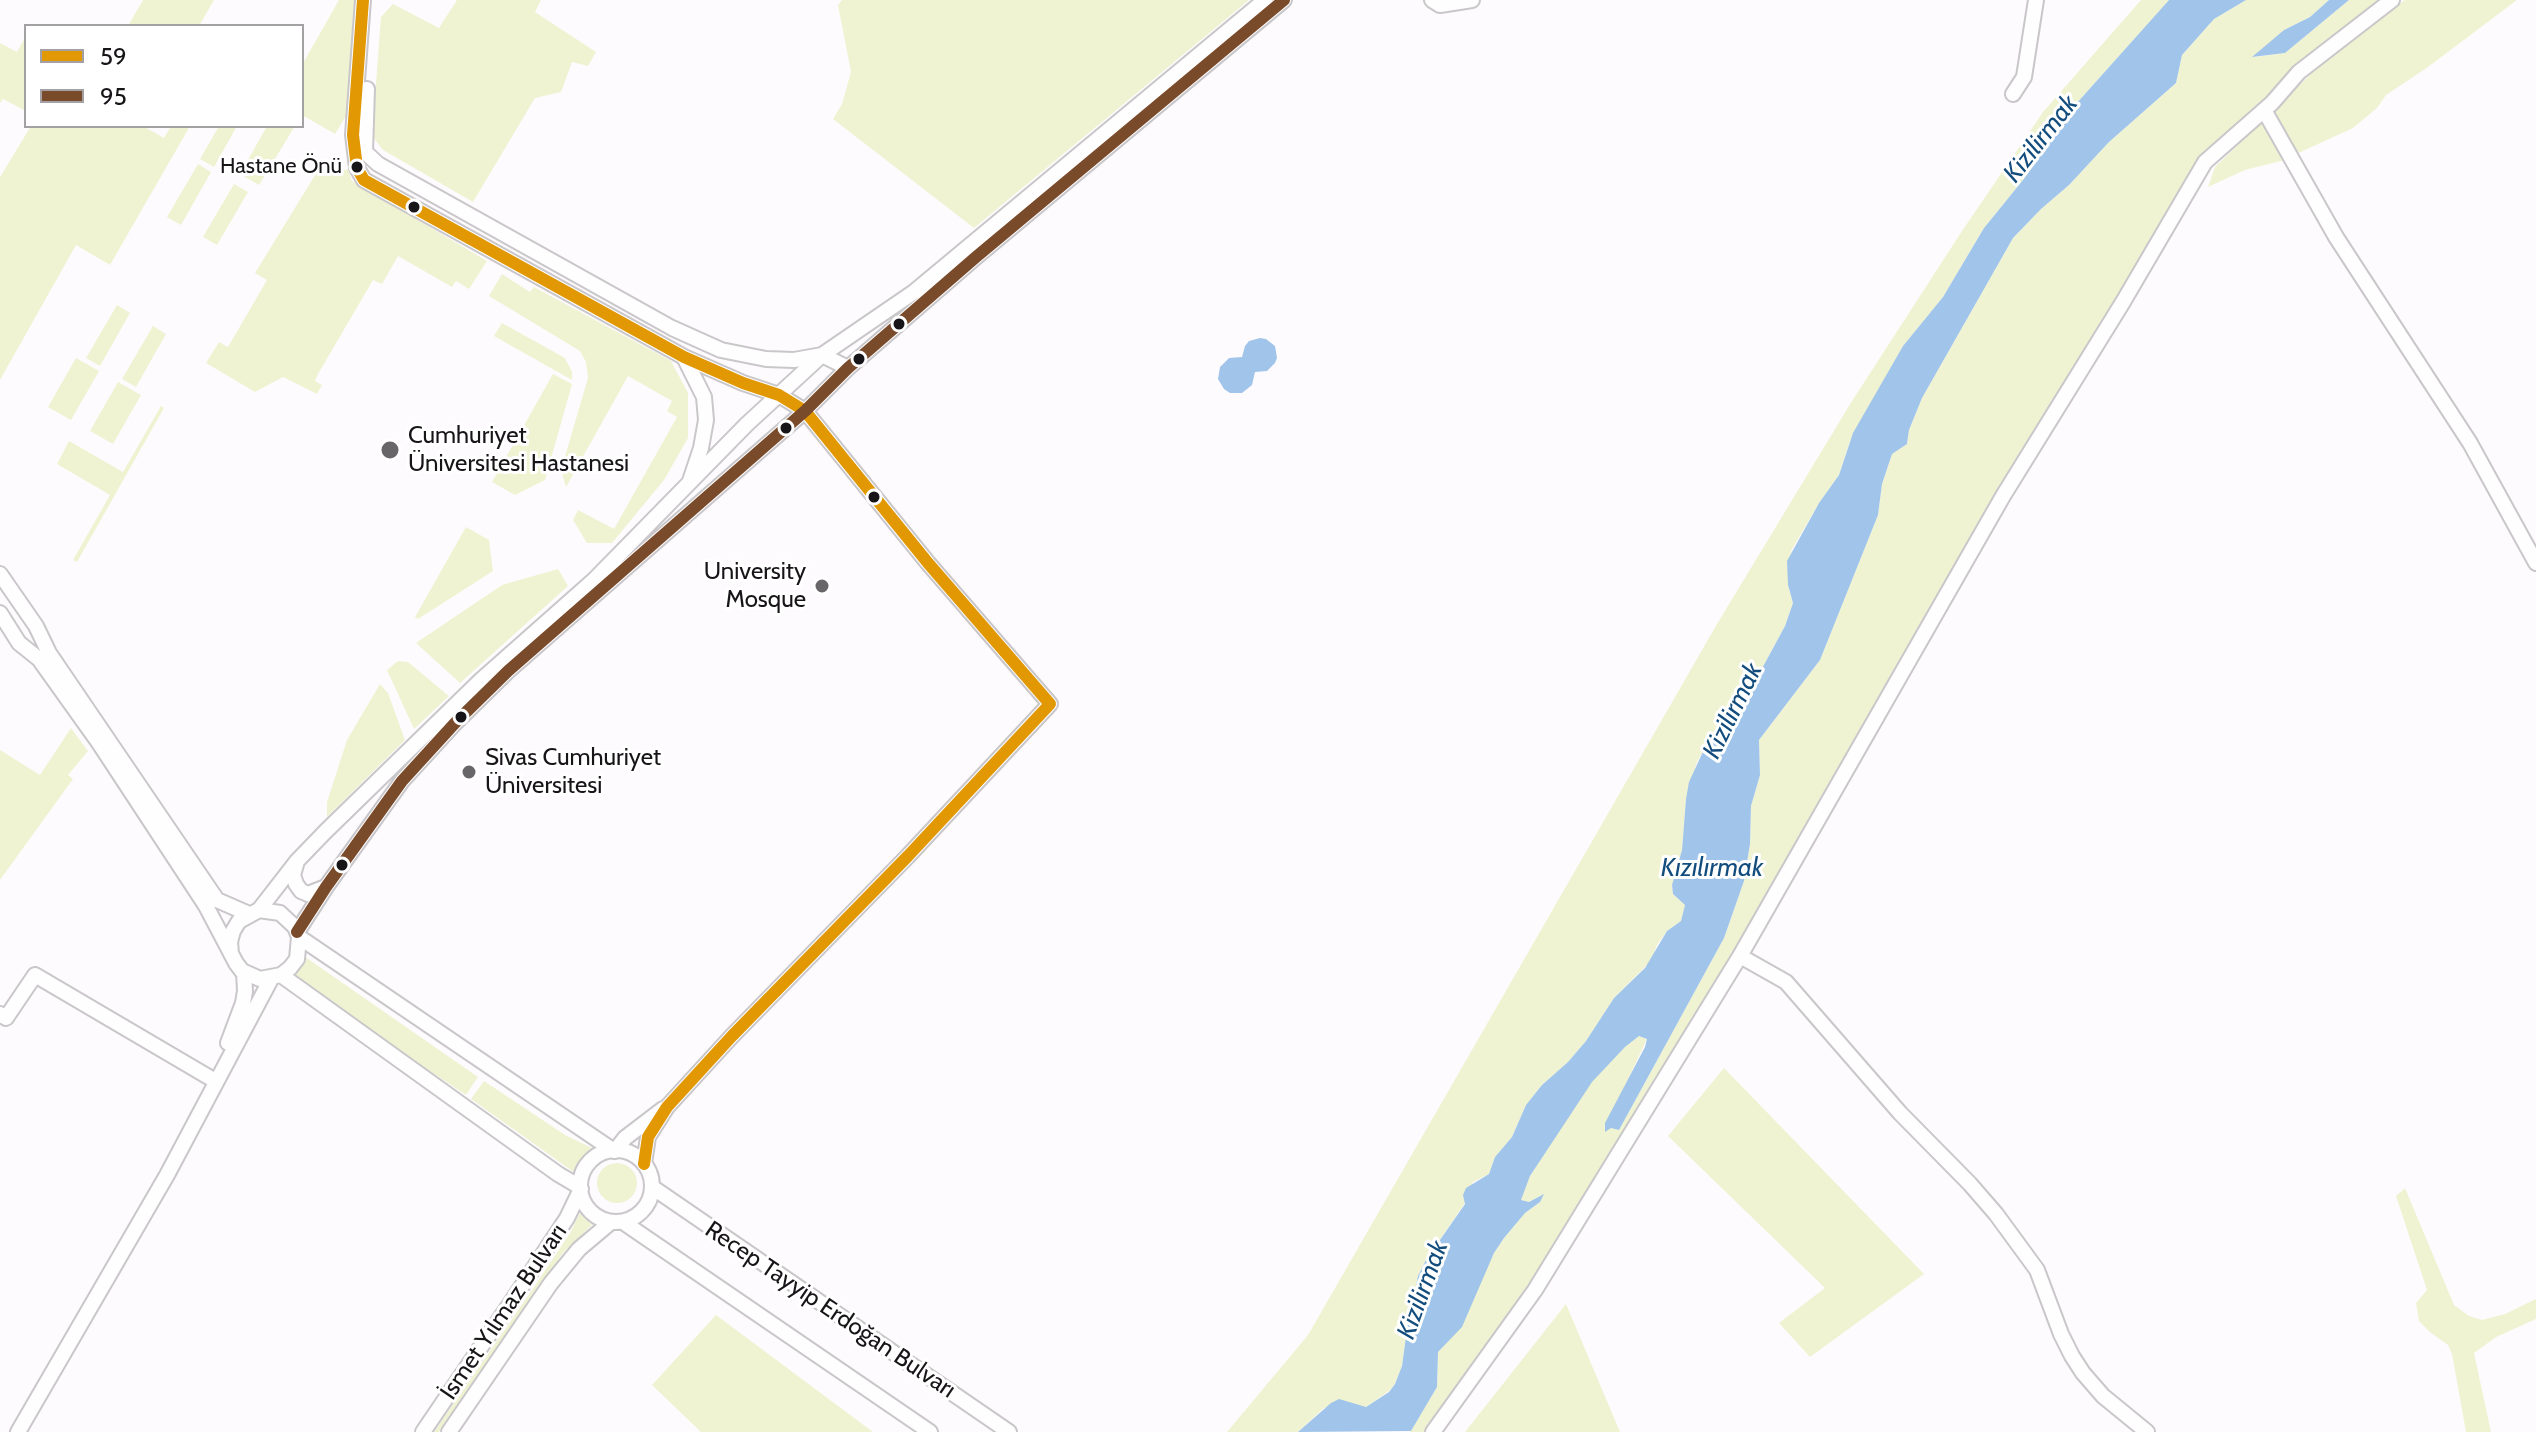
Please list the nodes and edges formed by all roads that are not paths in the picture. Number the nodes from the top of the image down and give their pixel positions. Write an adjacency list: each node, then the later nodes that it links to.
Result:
1 (363, 0): 12 (street)
2 (372, 0): 11 (street)
3 (1265, 0): 11 (street)
4 (1284, 0): 13 (street)
5 (1432, 0): 6 (street)
6 (1472, 0)
7 (2036, 0): 9 (street)
8 (2392, 0): 10 (street)
9 (2013, 94)
10 (2264, 110): 17 (street); 25 (street)
11 (822, 355): 13 (street); 14 (street)
12 (684, 357): 14 (street); 16 (street)
13 (848, 368): 15 (street)
14 (779, 395): 15 (street); 16 (street)
15 (805, 411): 21 (street); 31 (street, İsmet Yılmaz Bulvarı)
16 (688, 486): 20 (street)
17 (2536, 563)
18 (0, 574): 22 (street)
19 (0, 613): 24 (street)
20 (297, 861): 21 (street); 22 (street)
21 (326, 887): 23 (street)
22 (254, 912): 23 (street); 24 (street)
23 (298, 934): 27 (street); 32 (street)
24 (231, 954): 26 (street)
25 (1740, 956): 42 (street); 43 (street)
26 (244, 972): 27 (street); 29 (street)
27 (276, 977): 30 (street); 35 (street)
28 (0, 1014): 29 (street)
29 (212, 1079): 30 (street)
30 (203, 1107): 37 (street)
31 (667, 1107): 32 (street, İsmet Yılmaz Bulvarı); 33 (street, İsmet Yılmaz Bulvarı)
32 (614, 1151): 33 (street); 35 (street, İsmet Yılmaz Bulvarı)
33 (644, 1164): 34 (street)
34 (652, 1187): 36 (street, İsmet Yılmaz Bulvarı); 41 (street, Recep Tayyip Erdoğan Bulvarı)
35 (580, 1188): 36 (street, İsmet Yılmaz Bulvarı); 38 (street, İsmet Yılmaz Bulvarı)
36 (617, 1222): 39 (street, İsmet Yılmaz Bulvarı); 40 (street, Recep Tayyip Erdoğan Bulvarı)
37 (18, 1432)
38 (423, 1432)
39 (449, 1432)
40 (930, 1432)
41 (1009, 1432)
42 (1433, 1432)
43 (2147, 1432)

